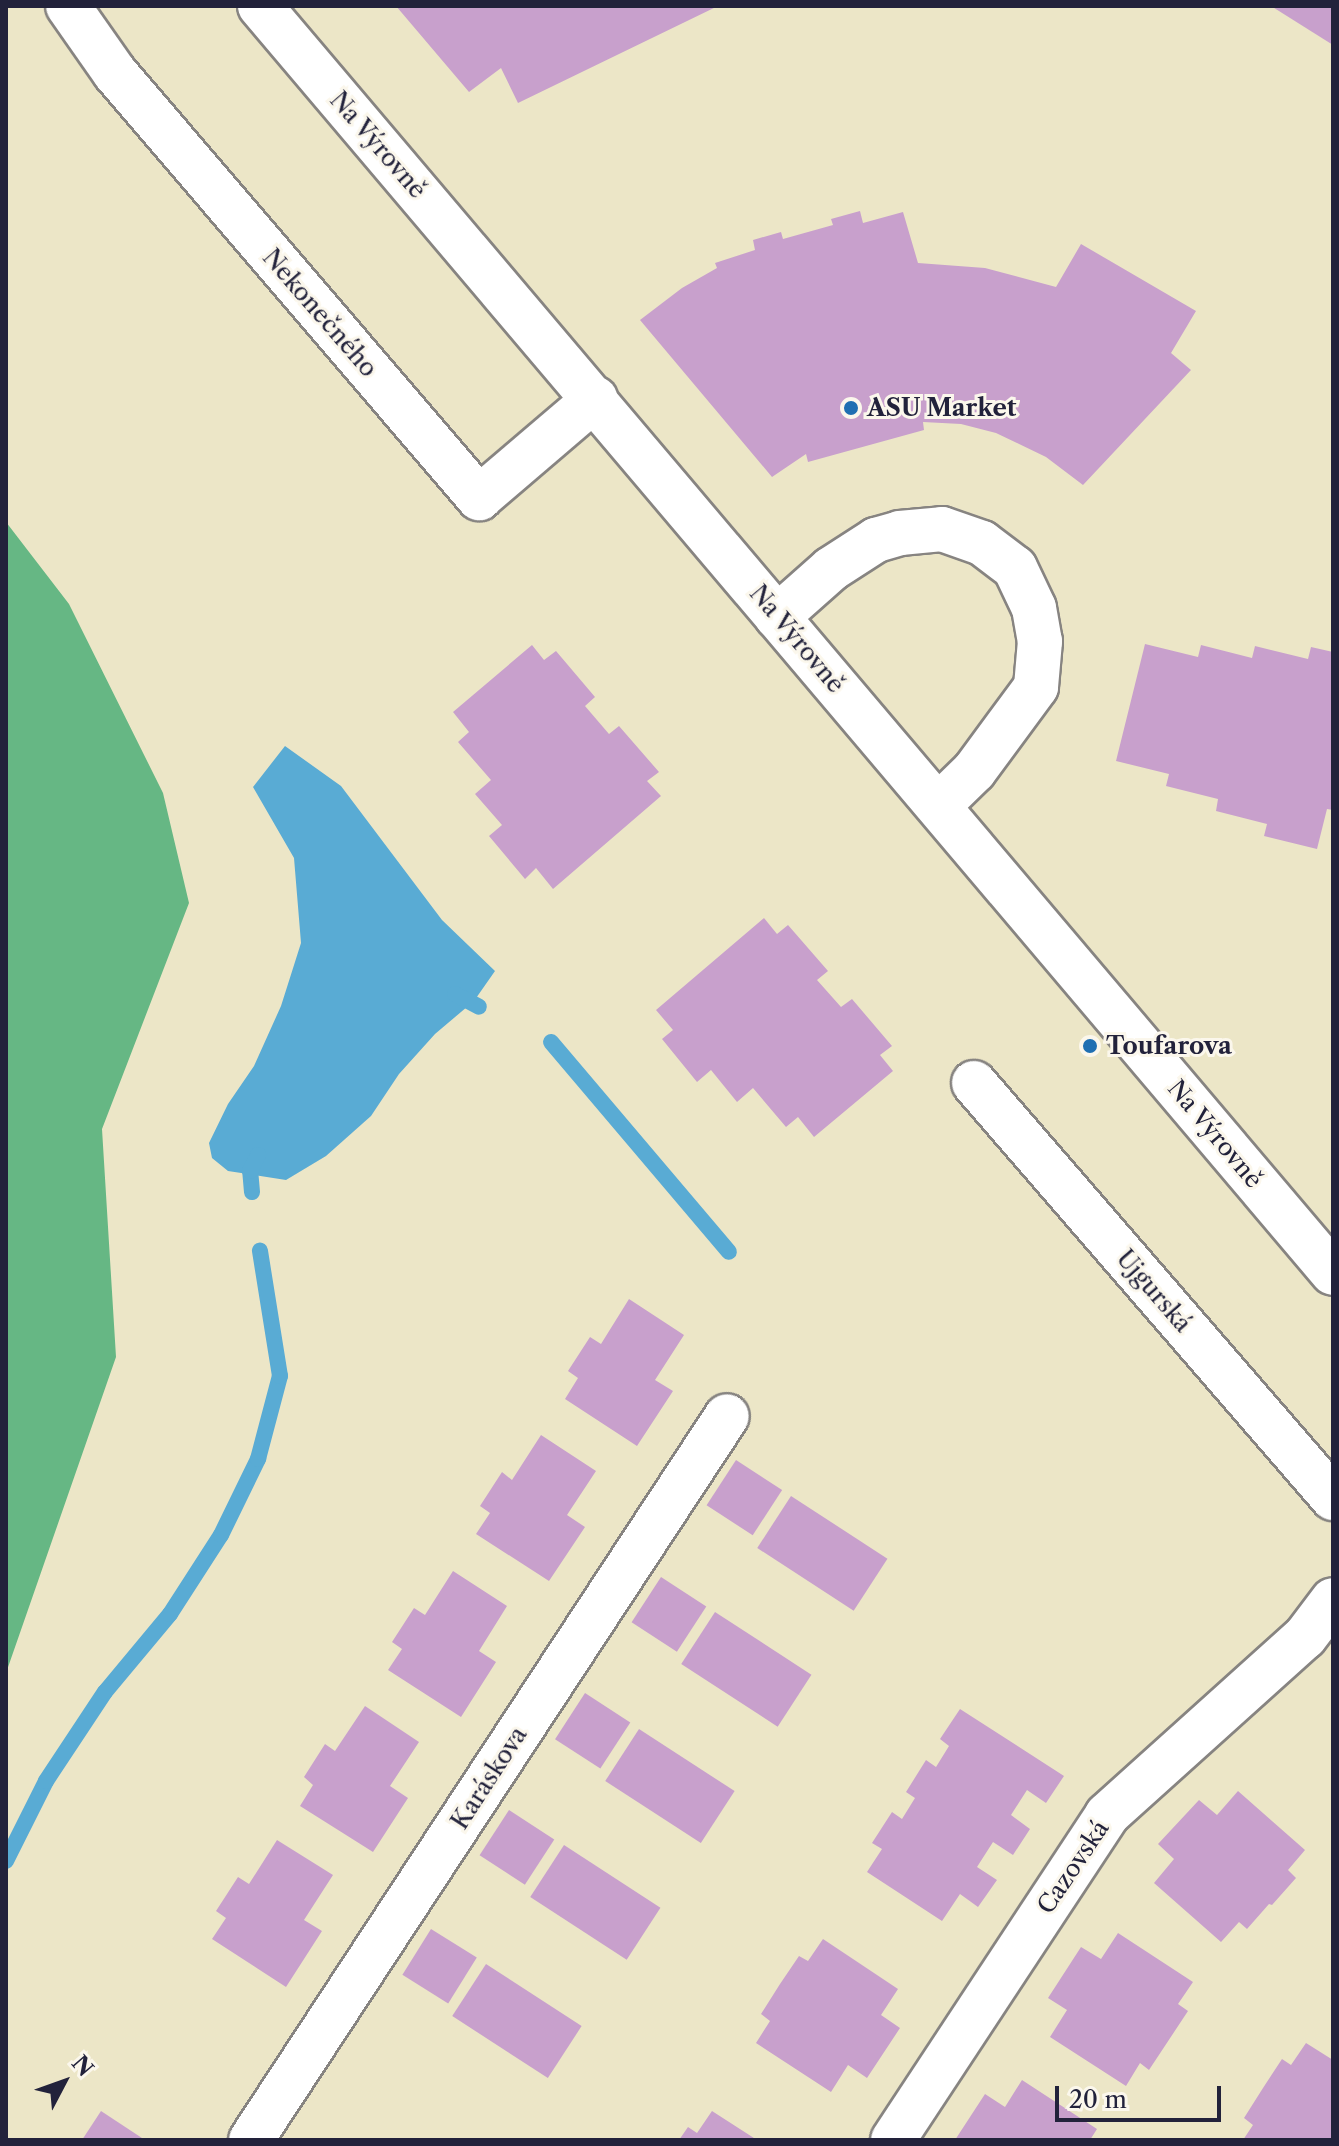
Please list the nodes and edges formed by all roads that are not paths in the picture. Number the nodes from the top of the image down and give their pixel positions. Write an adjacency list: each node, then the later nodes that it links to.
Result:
1 (68, 6): 3 (street, Nekonečného)
2 (260, 6): 3 (street, Na Výrovně)
3 (595, 399): 4 (street, Na Výrovně)
4 (777, 617): 5 (street, Na Výrovně); 5 (street)
5 (939, 805): 7 (street, Na Výrovně)
6 (974, 1083): 9 (street, Ujgurská)
7 (1333, 1273)
8 (727, 1416): 11 (street, Karáskova)
9 (1333, 1498)
10 (1333, 1600): 12 (street, Cazovská)
11 (251, 2140)
12 (893, 2140)

